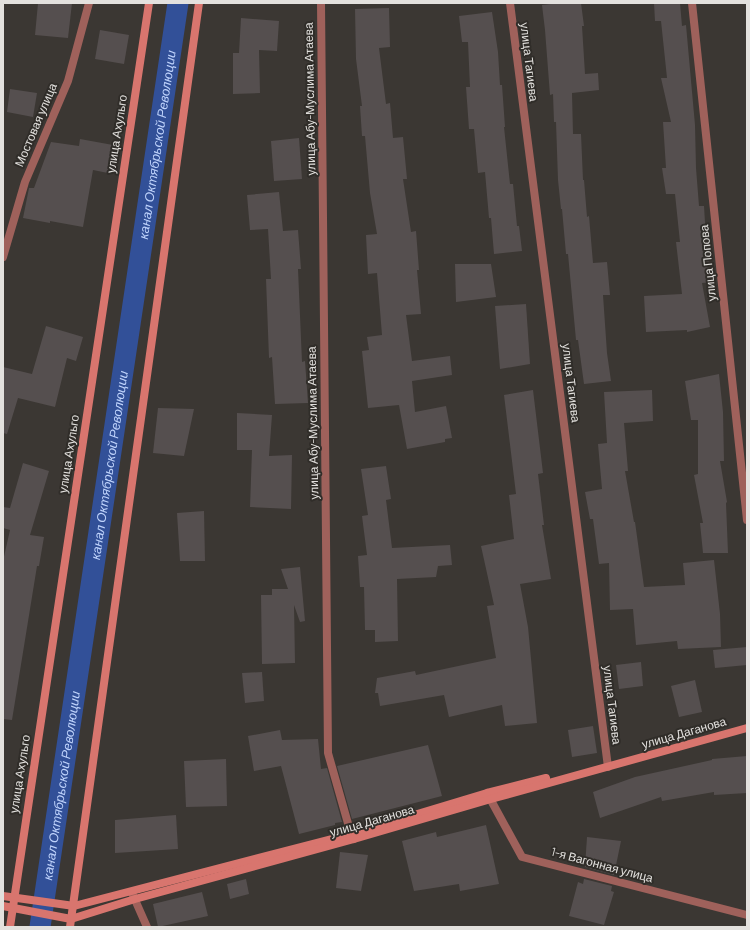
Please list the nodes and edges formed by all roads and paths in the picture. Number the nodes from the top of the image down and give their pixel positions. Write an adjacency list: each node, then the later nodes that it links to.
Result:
1 (90, 3): 7 (street, Мостовая улица)
2 (149, 3): 16 (main road, улица Ахульго)
3 (199, 3): 18 (main road)
4 (321, 3): 13 (street, улица Абу-Муслима Атаева)
5 (510, 3): 11 (street, улица Тагиева)
6 (692, 3): 8 (street, улица Попова)
7 (3, 256)
8 (747, 520)
9 (747, 723): 11 (main road, улица Даганова)
10 (747, 728): 11 (main road, улица Даганова)
11 (608, 765): 12 (main road, улица Даганова)
12 (489, 796): 13 (main road, улица Даганова); 20 (street, 1-я Вагонная улица)
13 (352, 837): 14 (main road, улица Даганова)
14 (133, 895): 18 (main road, улица Даганова); 21 (main road, улица Даганова); 23 (street)
15 (3, 896): 16 (main road, улица Даганова)
16 (14, 898): 18 (main road, улица Даганова); 19 (main road, улица Ахульго)
17 (3, 906): 19 (main road, улица Даганова)
18 (74, 906): 21 (main road)
19 (12, 909): 21 (main road, улица Даганова); 22 (main road, улица Ахульго)
20 (747, 915)
21 (71, 923)
22 (10, 927)
23 (147, 927)

